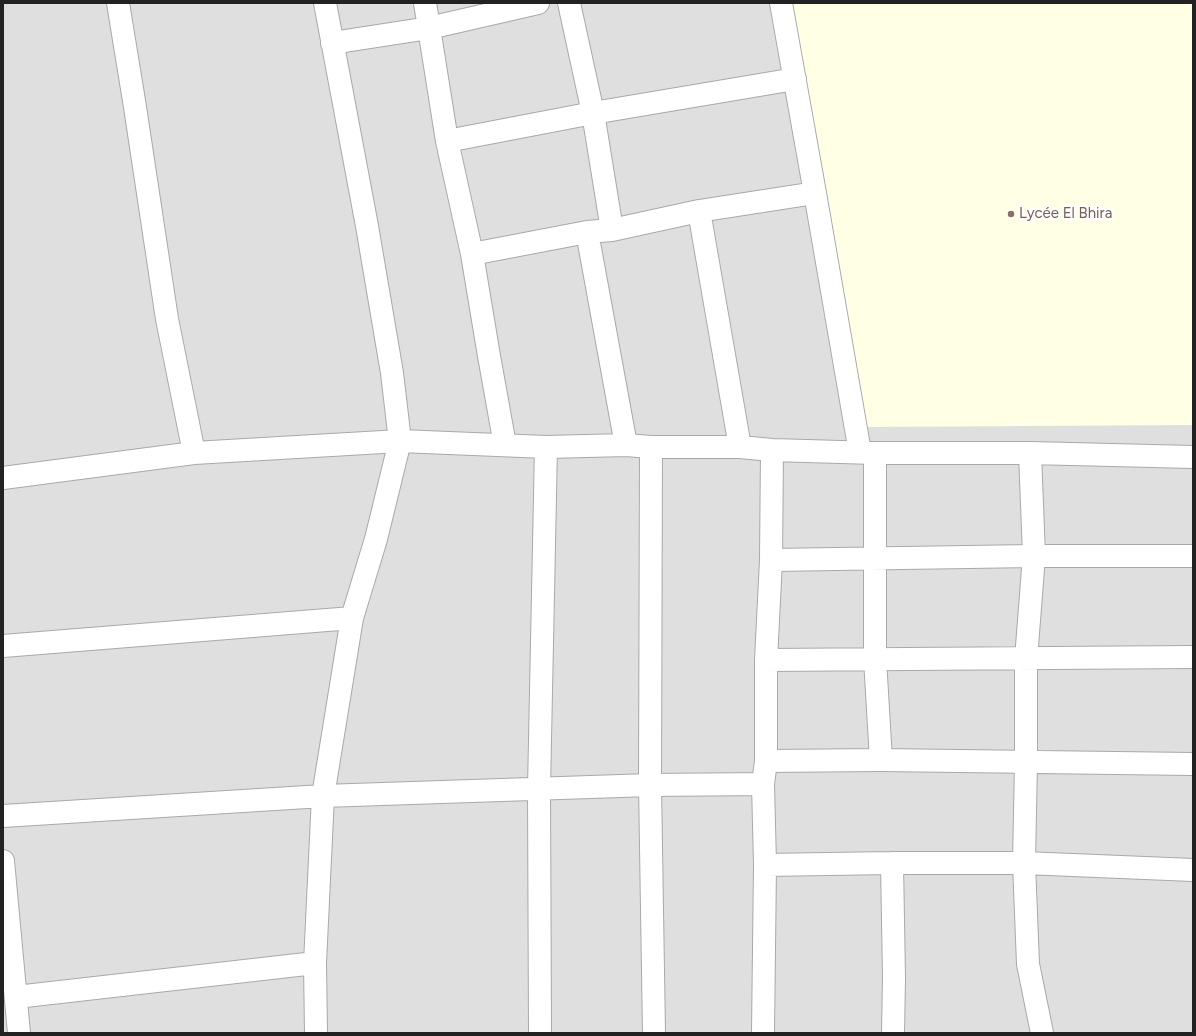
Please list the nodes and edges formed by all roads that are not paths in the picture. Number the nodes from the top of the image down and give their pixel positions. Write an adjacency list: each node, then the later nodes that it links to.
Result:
1 (118, 3): 24 (street)
2 (325, 3): 8 (street)
3 (425, 3): 7 (street)
4 (538, 3): 7 (street)
5 (569, 3): 10 (street)
6 (780, 3): 9 (street)
7 (429, 28): 8 (street); 11 (street)
8 (332, 43): 17 (street)
9 (795, 79): 10 (street); 12 (street)
10 (593, 113): 11 (street); 14 (street)
11 (448, 141): 16 (street)
12 (815, 193): 13 (street); 25 (street)
13 (699, 211): 14 (street); 22 (street)
14 (612, 230): 15 (street)
15 (587, 232): 16 (street); 19 (street)
16 (472, 254): 18 (street)
17 (400, 440): 18 (street); 24 (street); 33 (street)
18 (505, 445): 20 (street)
19 (626, 446): 20 (street); 21 (street)
20 (546, 447): 45 (street)
21 (651, 447): 22 (street); 44 (street)
22 (740, 447): 23 (street)
23 (772, 450): 25 (street); 32 (street)
24 (194, 453): 28 (street)
25 (867, 453): 26 (street); 31 (street)
26 (1030, 453): 27 (street); 29 (street)
27 (1193, 457)
28 (3, 478)
29 (1034, 556): 30 (street); 31 (street); 36 (street)
30 (1193, 556)
31 (874, 558): 32 (street); 38 (street)
32 (771, 560): 37 (street)
33 (352, 618): 34 (street); 46 (street)
34 (3, 646)
35 (1193, 657): 36 (street)
36 (1026, 659): 38 (street); 41 (street)
37 (766, 660): 38 (street); 40 (street)
38 (875, 660): 39 (street)
39 (881, 760): 40 (street); 41 (street)
40 (766, 761): 43 (street)
41 (1026, 762): 42 (street); 50 (street)
42 (1193, 764)
43 (764, 784): 44 (street); 51 (street)
44 (650, 785): 45 (street); 58 (street)
45 (539, 789): 46 (street); 57 (street)
46 (323, 796): 47 (street); 53 (street)
47 (3, 816)
48 (3, 861): 54 (street)
49 (892, 863): 50 (street); 51 (street); 60 (street)
50 (1024, 863): 52 (street); 61 (street)
51 (765, 865): 59 (street)
52 (1193, 870)
53 (315, 963): 54 (street); 56 (street)
54 (16, 997): 55 (street)
55 (19, 1033)
56 (316, 1033)
57 (540, 1033)
58 (654, 1033)
59 (763, 1033)
60 (893, 1033)
61 (1042, 1033)

